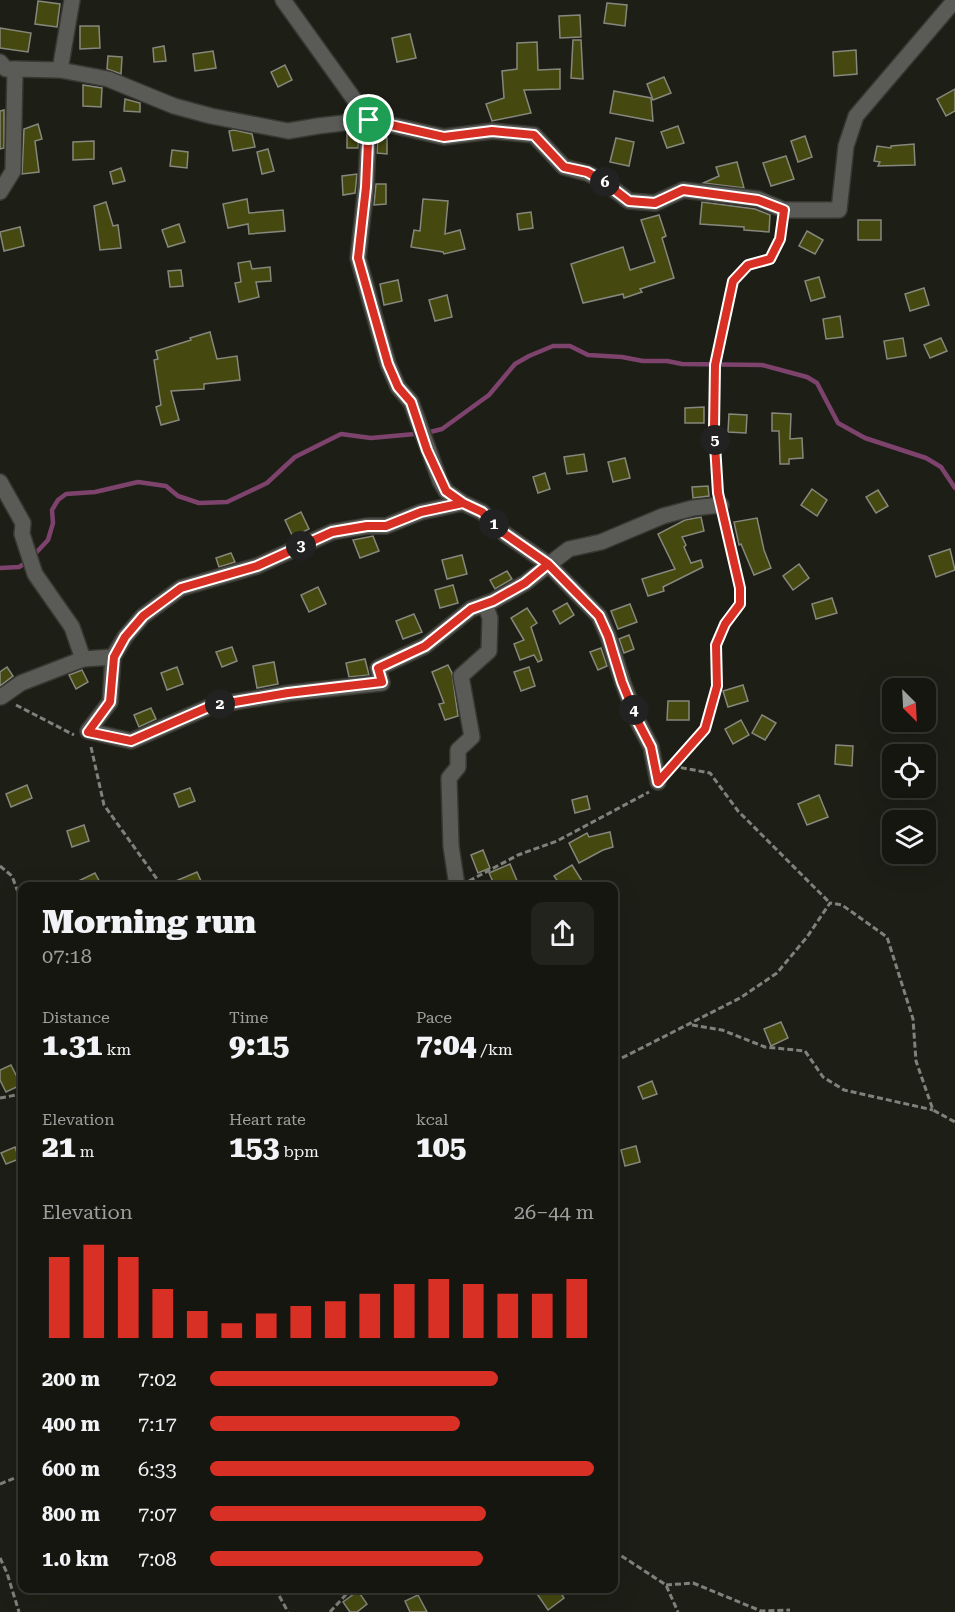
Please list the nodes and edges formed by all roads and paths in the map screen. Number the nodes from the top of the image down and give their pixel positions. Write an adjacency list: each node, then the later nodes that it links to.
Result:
1 (72, 0): 6 (street)
2 (283, 0): 7 (street)
3 (955, 0): 9 (street)
4 (0, 62): 5 (street)
5 (15, 69): 6 (street); 8 (street)
6 (60, 70): 7 (street)
7 (369, 120): 9 (street); 11 (street)
8 (0, 192)
9 (784, 210): 12 (path)
10 (0, 482): 16 (street)
11 (463, 503): 13 (street); 15 (street)
12 (721, 505): 13 (street); 19 (path)
13 (548, 564): 14 (street); 20 (street)
14 (484, 604): 18 (street); 23 (street)
15 (114, 657): 16 (street); 18 (street)
16 (83, 659): 17 (street)
17 (1, 697): 18 (path)
18 (88, 732): 22 (path)
19 (672, 766): 20 (path); 26 (path)
20 (658, 782): 24 (path)
21 (0, 866): 25 (path)
22 (159, 882)
23 (456, 882)
24 (465, 882)
25 (18, 892)
26 (830, 903): 27 (path); 31 (path)
27 (690, 1025): 28 (path); 31 (path)
28 (618, 1060)
29 (18, 1095): 30 (path)
30 (0, 1098)
31 (933, 1110): 32 (path)
32 (955, 1122)
33 (18, 1477): 34 (path)
34 (0, 1484)
35 (618, 1554): 37 (path)
36 (0, 1558): 41 (path)
37 (666, 1585): 40 (path); 44 (path)
38 (278, 1593): 42 (path)
39 (347, 1593): 43 (path)
40 (790, 1610)
41 (19, 1612)
42 (288, 1612)
43 (330, 1612)
44 (678, 1612)

